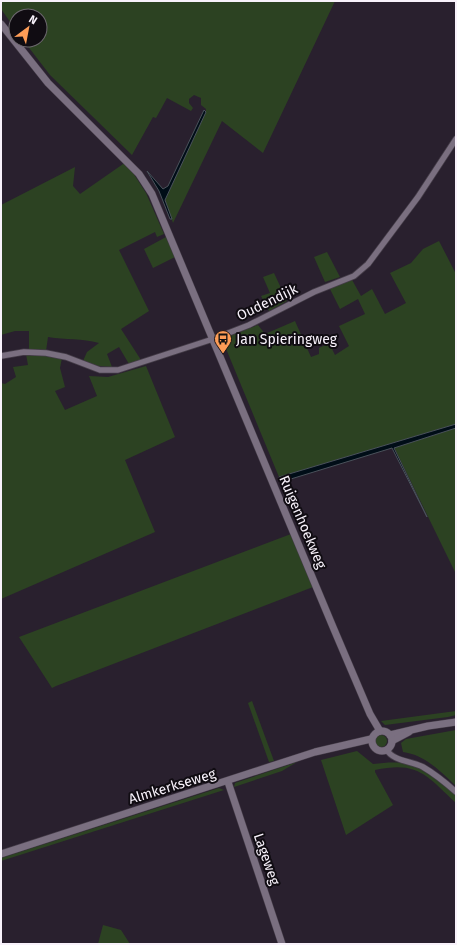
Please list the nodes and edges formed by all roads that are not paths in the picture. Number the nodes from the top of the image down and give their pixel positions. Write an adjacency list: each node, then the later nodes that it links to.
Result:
1 (1, 24): 3 (street)
2 (456, 139): 3 (street, Oudendijk)
3 (213, 339): 4 (street, Oudendijk); 6 (street, Ruigenhoekweg)
4 (1, 356)
5 (456, 722): 7 (street)
6 (375, 737): 7 (street); 8 (street); 9 (street, Almkerkseweg)
7 (391, 738): 8 (street)
8 (387, 750): 10 (street)
9 (228, 782): 11 (street, Almkerkseweg); 12 (street, Lageweg)
10 (456, 792)
11 (1, 854)
12 (282, 944)

